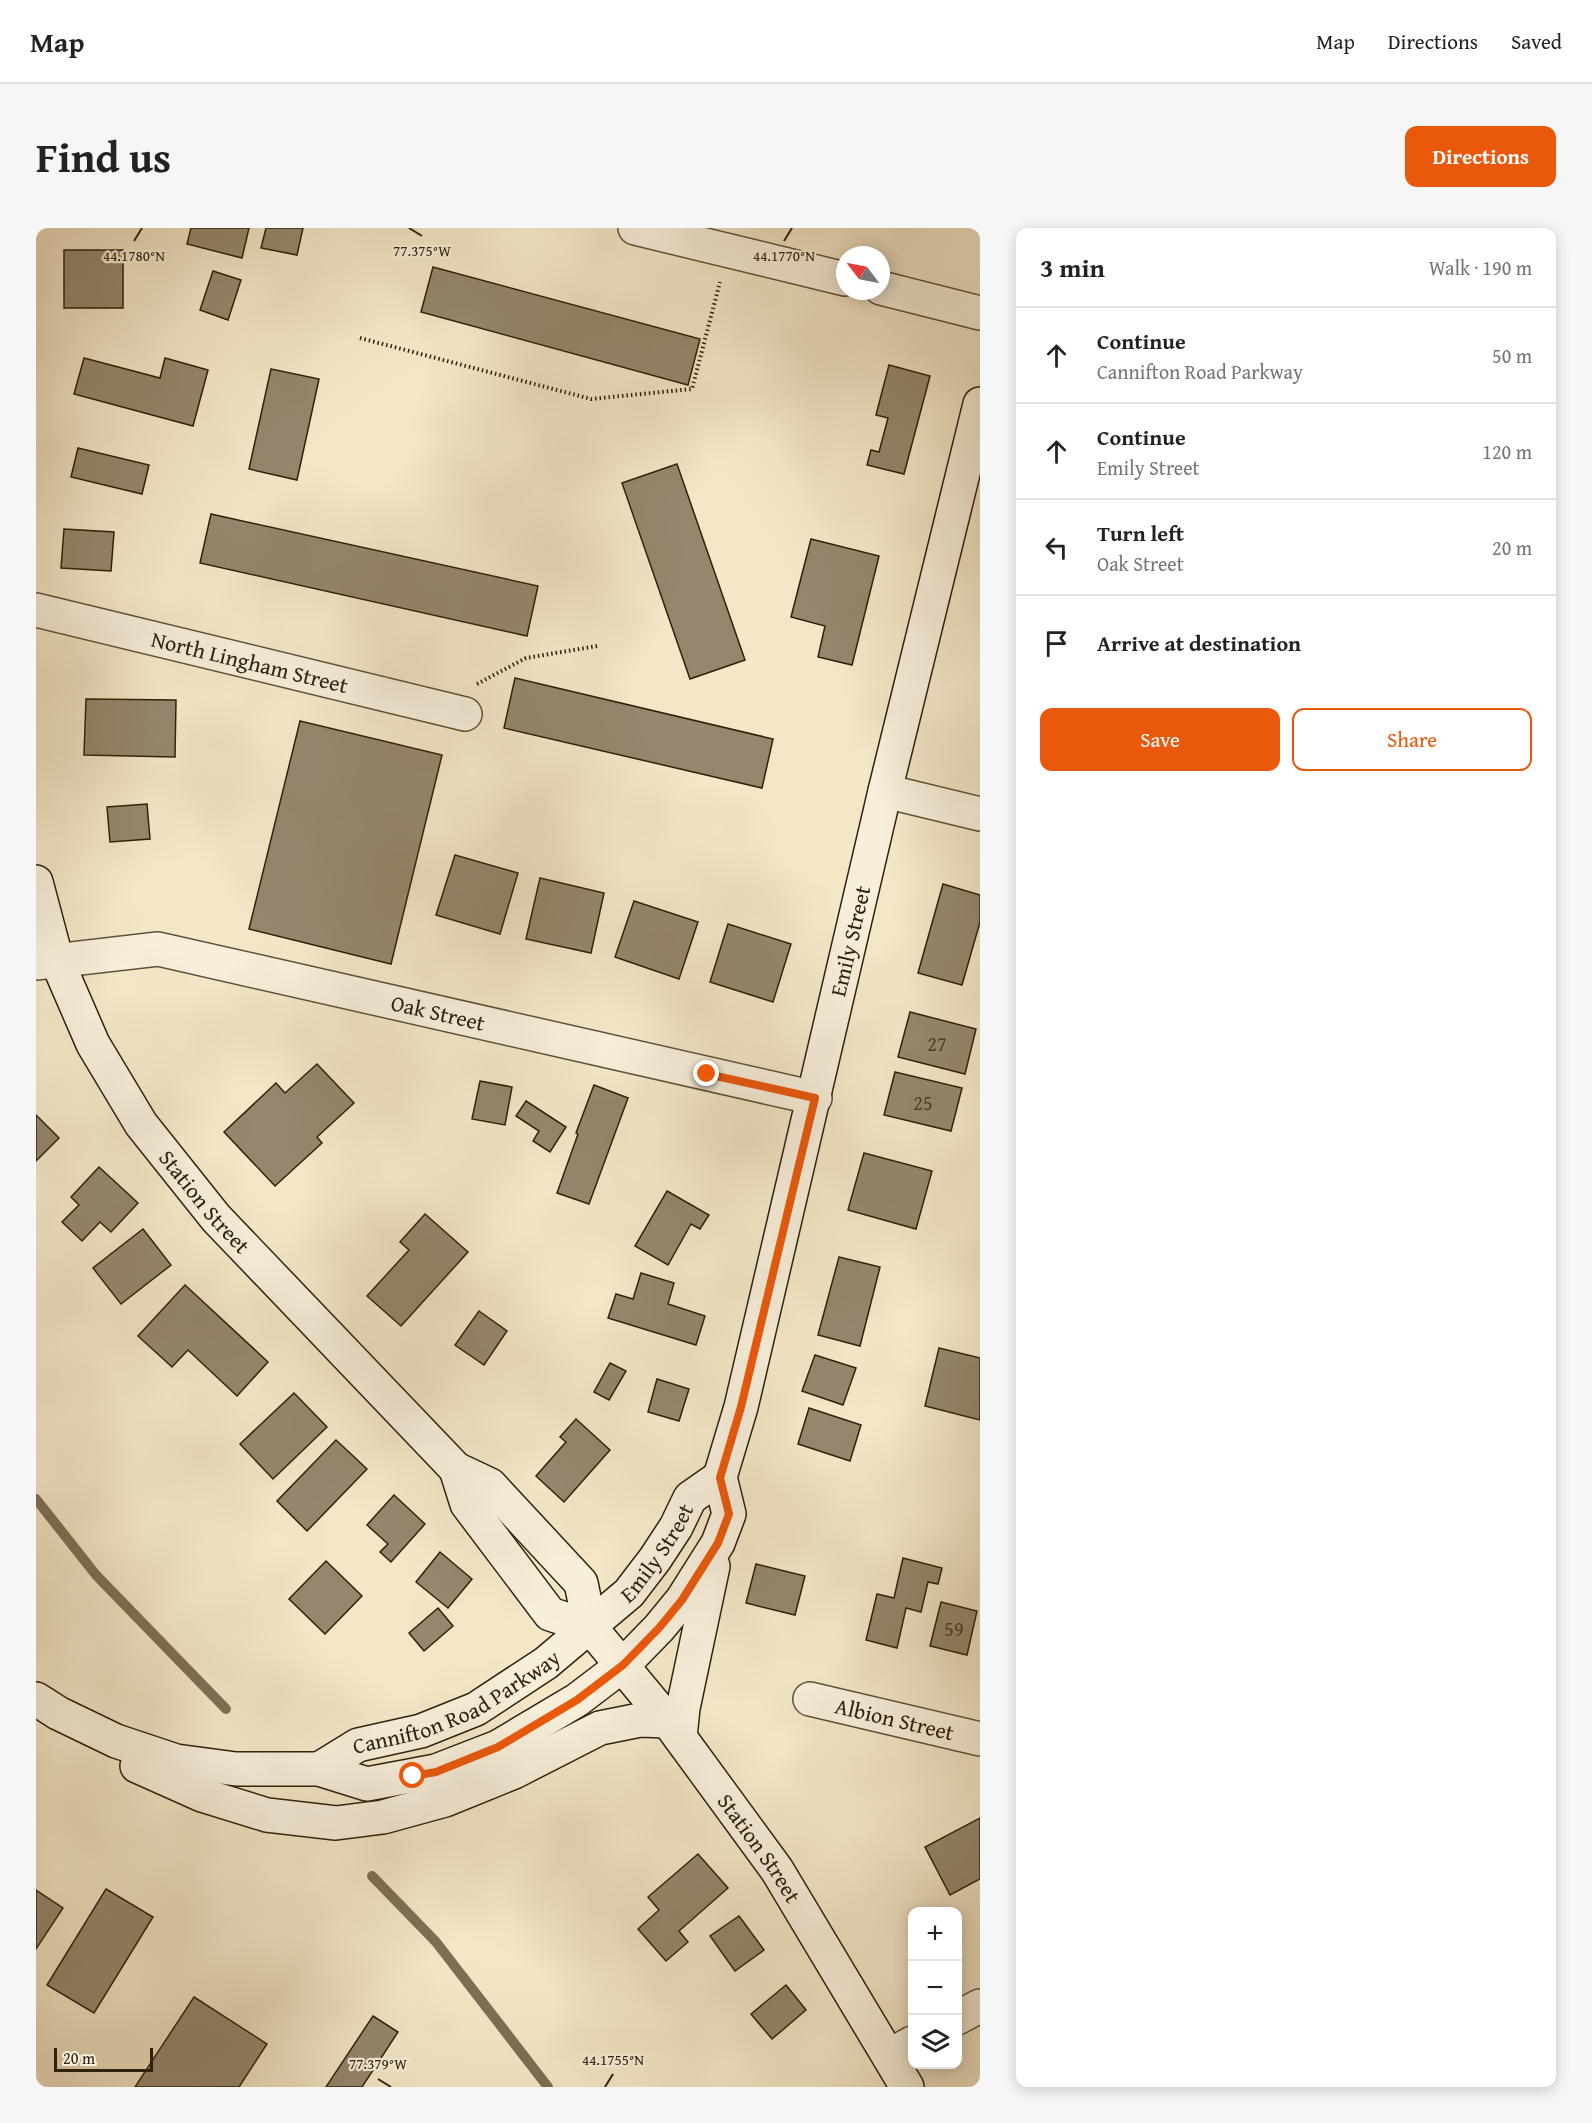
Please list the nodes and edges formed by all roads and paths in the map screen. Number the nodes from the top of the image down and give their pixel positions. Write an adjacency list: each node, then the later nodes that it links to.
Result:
1 (635, 228): 2 (street)
2 (836, 277)
3 (721, 279): 6 (path)
4 (890, 290): 5 (street)
5 (980, 313)
6 (360, 338)
7 (980, 404): 11 (street, Emily Street)
8 (36, 610): 10 (street, North Lingham Street)
9 (597, 646): 10 (path)
10 (468, 701)
11 (885, 791): 12 (street); 15 (street, Emily Street)
12 (980, 814)
13 (36, 882): 14 (street, Station Street)
14 (47, 962): 15 (street, Oak Street); 18 (street, Station Street)
15 (815, 1098): 16 (street, Emily Street)
16 (720, 1478): 17 (street, Emily Street); 18 (street, Emily Street)
17 (718, 1543): 19 (street, Emily Street); 22 (street)
18 (590, 1627): 19 (street, Station Street); 24 (street, Cannifton Road Parkway)
19 (623, 1665): 22 (street, Station Street); 24 (street, Cannifton Road Parkway)
20 (810, 1699): 23 (street, Albion Street)
21 (47, 1706): 22 (street); 24 (street, Cannifton Road Parkway)
22 (674, 1729): 27 (street, Station Street)
23 (980, 1739)
24 (319, 1769)
25 (980, 2006): 26 (street)
26 (962, 2015)
27 (901, 2049): 28 (street, Station Street)
28 (907, 2087)

